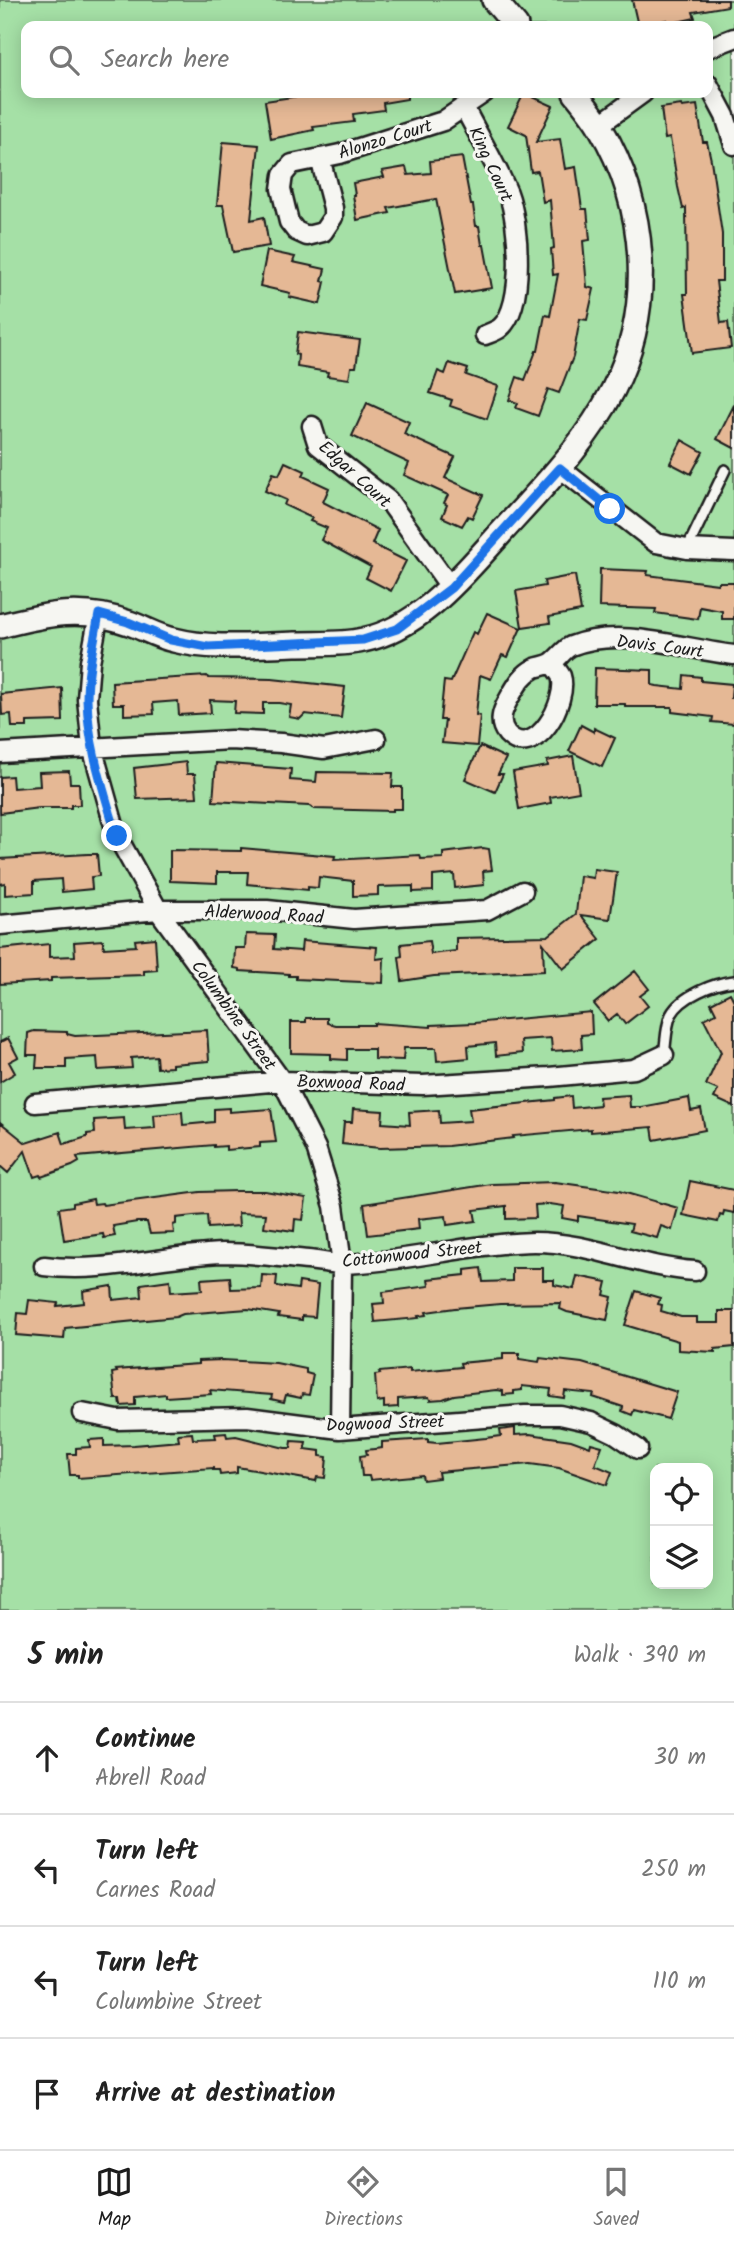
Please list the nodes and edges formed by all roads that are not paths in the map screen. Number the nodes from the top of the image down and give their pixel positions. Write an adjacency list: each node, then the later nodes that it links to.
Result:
1 (494, 0): 2 (street)
2 (512, 21)
3 (734, 38): 4 (street)
4 (713, 46)
5 (713, 93): 11 (street)
6 (477, 98): 9 (street, Alonzo Court)
7 (579, 98): 10 (street)
8 (636, 98): 10 (street)
9 (464, 107): 12 (street, Alonzo Court); 13 (street, King Court)
10 (599, 125): 15 (street)
11 (734, 145)
12 (320, 158)
13 (485, 335)
14 (312, 426): 19 (street, Edgar Court)
15 (560, 468): 17 (street); 19 (street)
16 (725, 470): 17 (lane)
17 (687, 549): 18 (street)
18 (734, 551)
19 (451, 588): 20 (street)
20 (99, 614): 21 (street); 25 (street, Columbine Street)
21 (0, 626)
22 (734, 655): 23 (street, Davis Court)
23 (552, 663)
24 (376, 740): 25 (street)
25 (92, 747): 26 (street); 28 (street, Columbine Street)
26 (0, 753)
27 (523, 891): 28 (street, Alderwood Road)
28 (158, 910): 29 (street, Alderwood Road); 32 (street, Columbine Street)
29 (0, 925)
30 (734, 981): 31 (lane)
31 (664, 1055): 32 (street, Boxwood Road)
32 (282, 1081): 33 (street, Boxwood Road); 34 (street, Columbine Street)
33 (35, 1103)
34 (342, 1264): 35 (street, Cottonwood Street); 36 (street, Cottonwood Street); 38 (street, Columbine Street)
35 (44, 1266)
36 (695, 1270)
37 (82, 1413): 38 (street, Dogwood Street)
38 (341, 1429): 39 (street, Dogwood Street)
39 (638, 1449)

